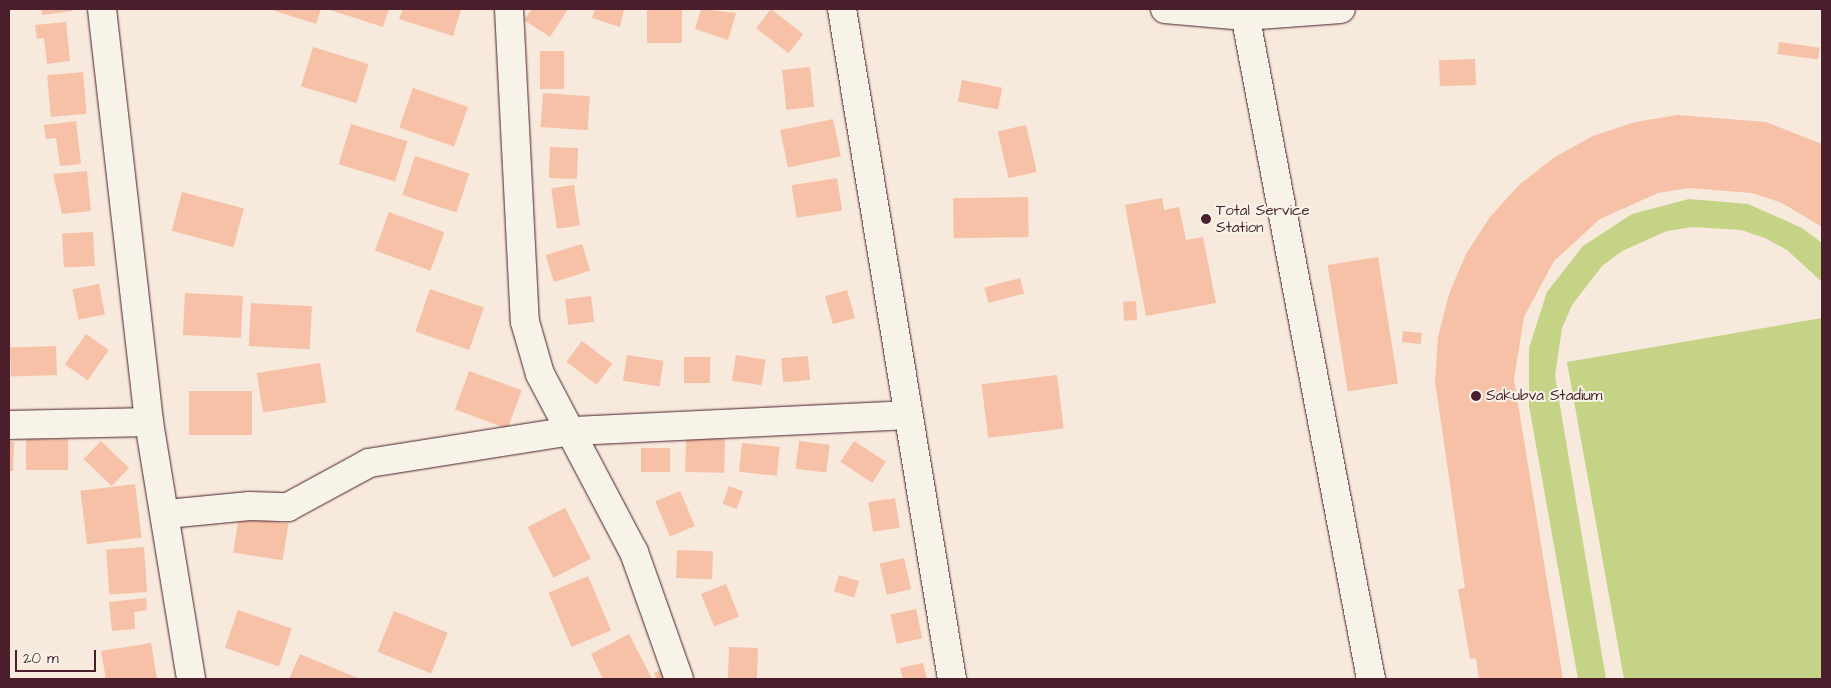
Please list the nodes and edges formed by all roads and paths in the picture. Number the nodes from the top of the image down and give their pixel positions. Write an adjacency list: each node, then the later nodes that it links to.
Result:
1 (102, 9): 8 (street)
2 (509, 9): 10 (street)
3 (842, 9): 7 (street)
4 (1165, 9): 6 (street)
5 (1340, 9): 6 (street)
6 (1245, 12): 15 (street)
7 (907, 415): 10 (street); 14 (street)
8 (149, 422): 9 (street); 11 (street)
9 (9, 425)
10 (572, 430): 11 (street); 13 (street)
11 (167, 514): 12 (street)
12 (191, 679)
13 (678, 679)
14 (952, 679)
15 (1372, 679)

